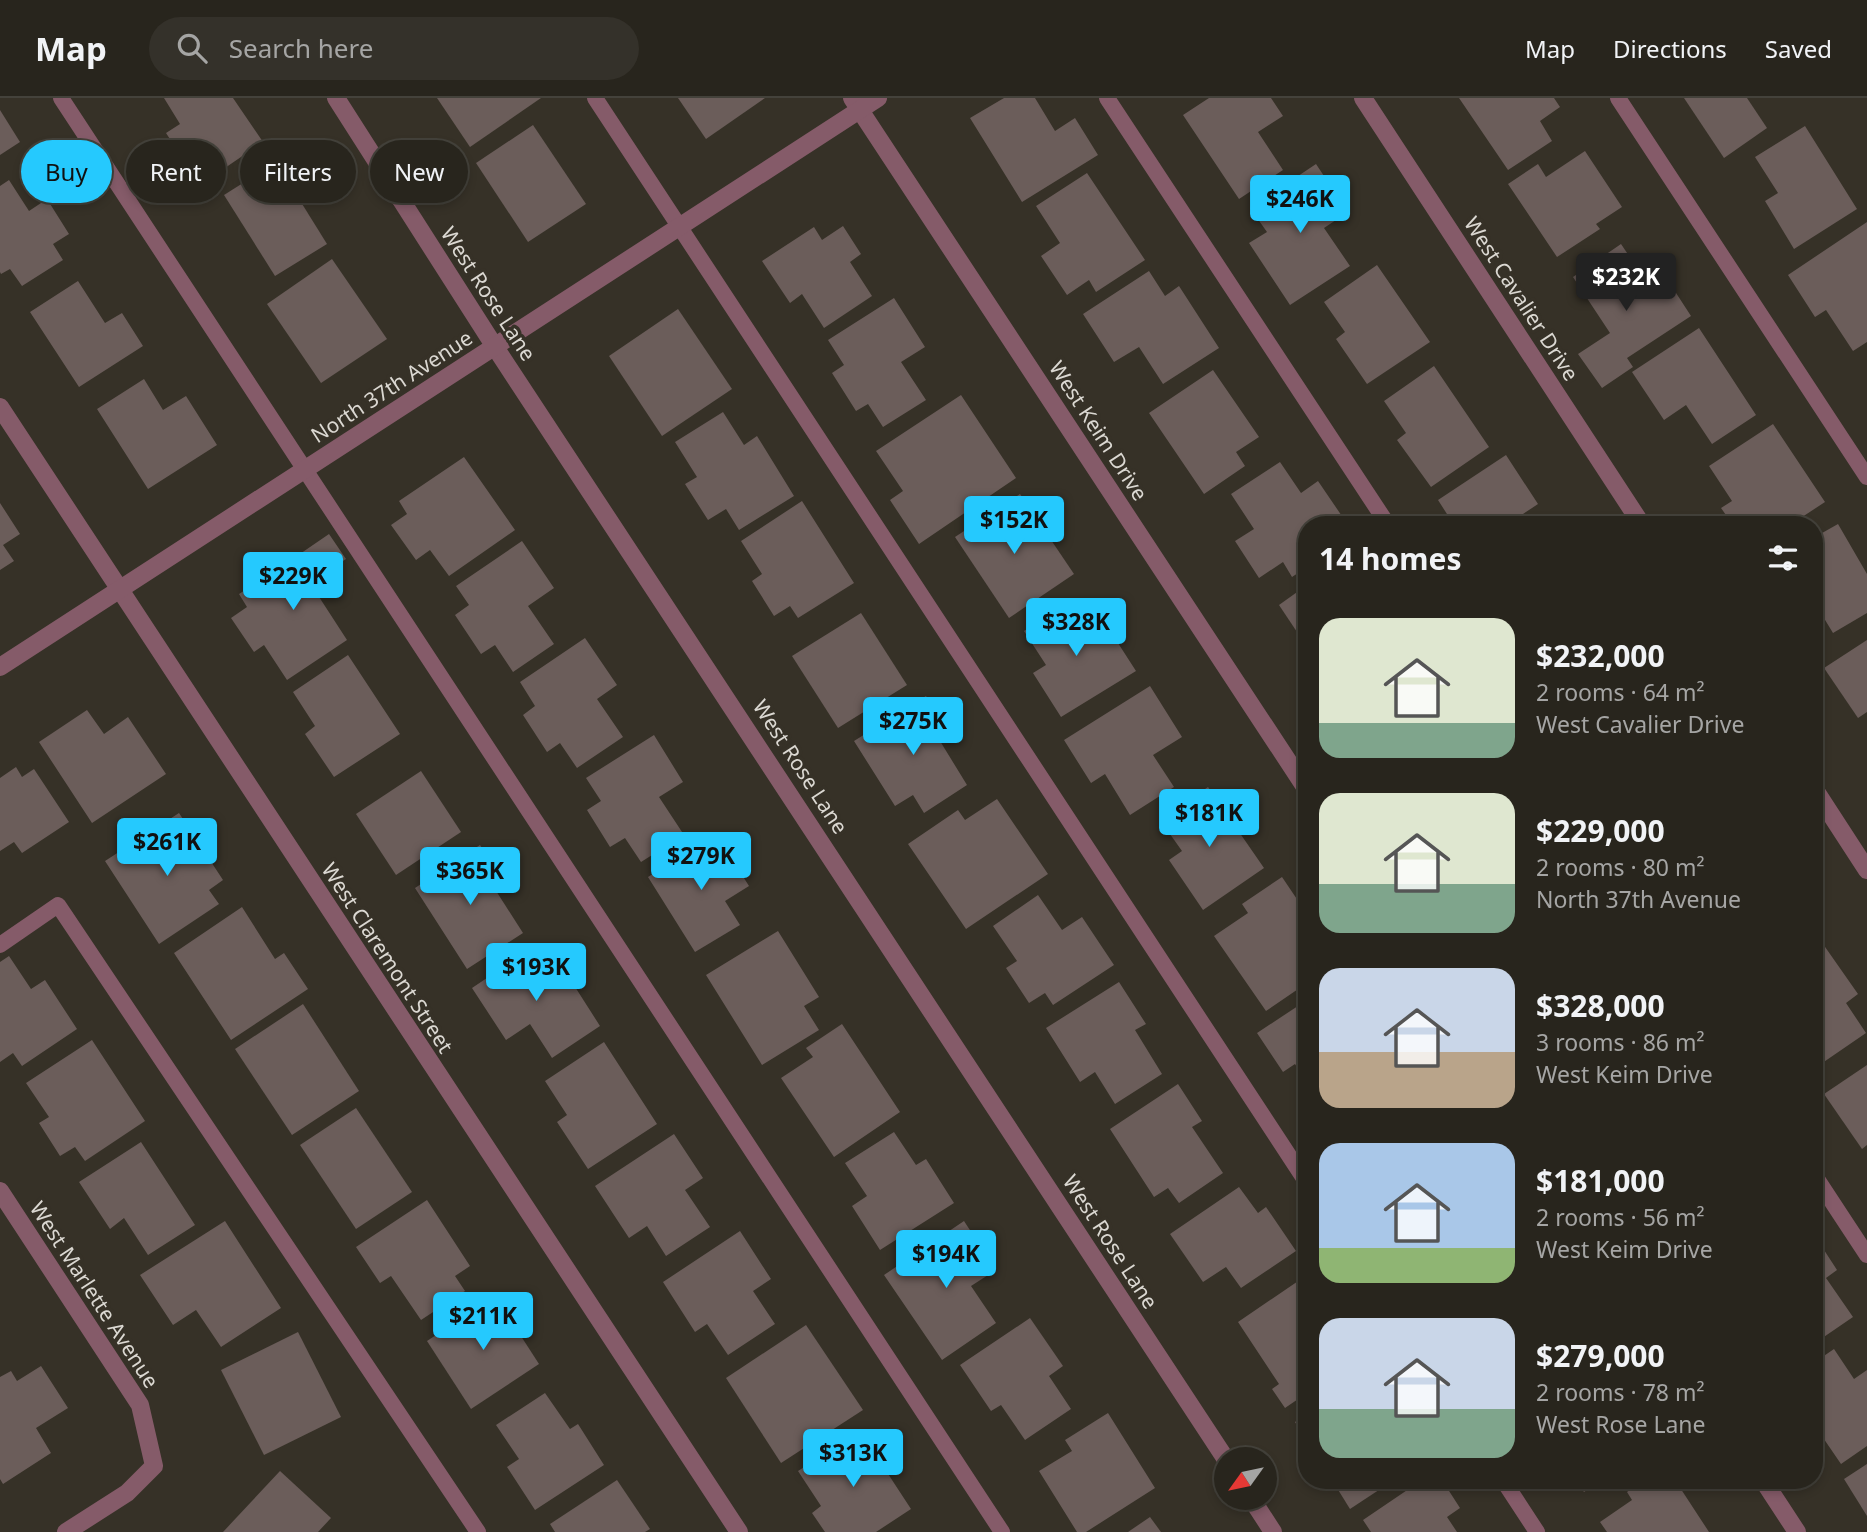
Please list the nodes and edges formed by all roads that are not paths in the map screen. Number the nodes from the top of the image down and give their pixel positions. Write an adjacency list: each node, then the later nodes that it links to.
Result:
1 (61, 98): 12 (lane)
2 (336, 98): 10 (street, West Rose Lane)
3 (595, 98): 9 (lane)
4 (878, 98): 8 (street, North 37th Avenue)
5 (1107, 98): 14 (lane)
6 (1363, 98): 15 (street, West Cavalier Drive)
7 (1618, 98): 13 (lane)
8 (855, 104): 9 (street, North 37th Avenue); 18 (street, West Keim Drive)
9 (679, 229): 10 (street, North 37th Avenue); 22 (lane)
10 (495, 347): 12 (street, North 37th Avenue); 26 (street, West Rose Lane)
11 (0, 407): 16 (street, West Claremont Street)
12 (306, 469): 16 (street, North 37th Avenue); 33 (lane)
13 (1867, 477)
14 (1382, 516)
15 (1636, 516)
16 (117, 590): 17 (street, North 37th Avenue); 32 (street, West Claremont Street)
17 (0, 667)
18 (1298, 776)
19 (1823, 802): 20 (street)
20 (1867, 870)
21 (0, 945): 30 (lane)
22 (1298, 1169)
23 (1823, 1187): 25 (lane)
24 (0, 1191): 31 (street, West Marlette Avenue)
25 (1867, 1255)
26 (1218, 1447)
27 (1509, 1489): 35 (lane)
28 (1769, 1489): 36 (street)
29 (1259, 1510): 34 (street)
30 (471, 1529)
31 (66, 1532)
32 (739, 1532)
33 (1002, 1532)
34 (1273, 1532)
35 (1537, 1532)
36 (1797, 1532)

